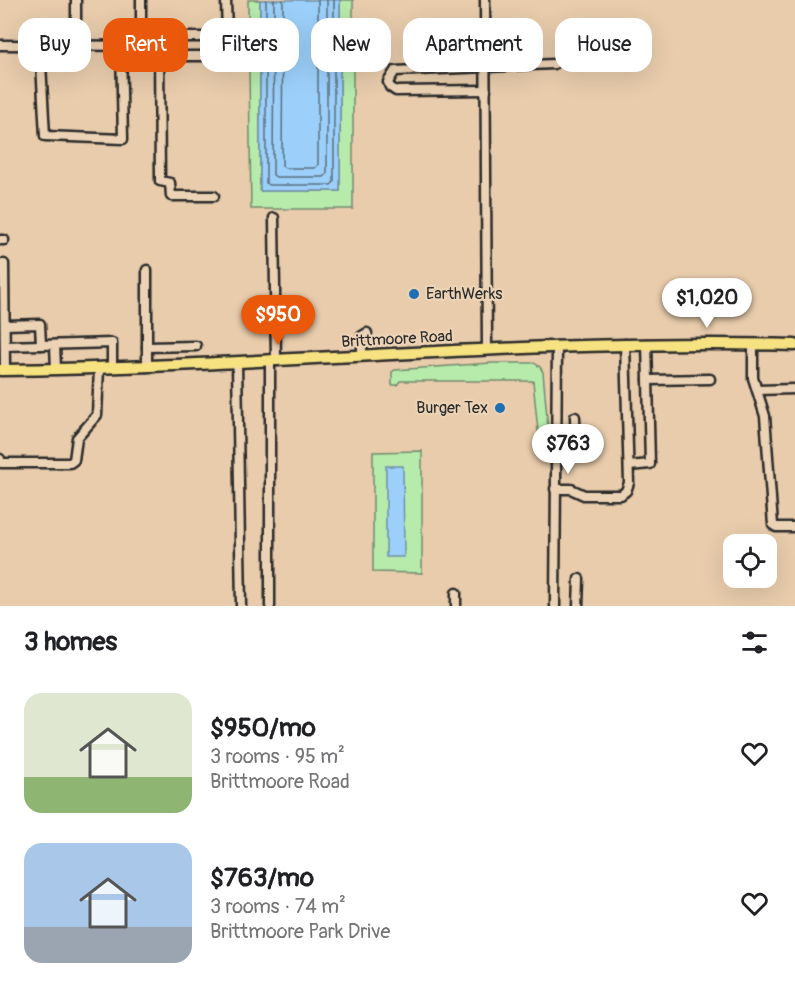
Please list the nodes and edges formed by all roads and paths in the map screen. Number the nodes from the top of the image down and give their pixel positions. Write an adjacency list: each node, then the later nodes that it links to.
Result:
1 (76, 0): 5 (street)
2 (141, 0): 6 (street)
3 (226, 0): 8 (street)
4 (485, 0): 7 (street)
5 (76, 18)
6 (141, 18)
7 (485, 18)
8 (188, 37)
9 (0, 45): 10 (street)
10 (18, 45)
11 (554, 64): 12 (street)
12 (543, 65)
13 (403, 71): 18 (street)
14 (41, 72): 15 (street)
15 (122, 72)
16 (156, 72): 19 (street)
17 (485, 72): 18 (street)
18 (486, 90): 35 (street)
19 (214, 196)
20 (274, 218): 37 (street)
21 (0, 264): 23 (street)
22 (147, 270): 34 (street)
23 (5, 325): 28 (street); 31 (street)
24 (367, 333): 36 (street)
25 (625, 344): 26 (main road, Brittmoore Road); 33 (main road, Brittmoore Road); 51 (street)
26 (647, 344): 27 (main road, Brittmoore Road); 44 (street)
27 (753, 344): 30 (main road, Brittmoore Road); 47 (street)
28 (41, 345): 29 (street); 31 (street)
29 (55, 345): 41 (street); 42 (street)
30 (795, 345)
31 (5, 346): 43 (street)
32 (196, 346): 34 (street)
33 (557, 346): 35 (main road, Brittmoore Road); 49 (street)
34 (147, 347): 39 (street)
35 (487, 349): 36 (main road, Brittmoore Road)
36 (362, 356): 37 (main road, Brittmoore Road)
37 (273, 361): 38 (main road, Brittmoore Road); 57 (street)
38 (237, 363): 39 (main road, Brittmoore Road); 56 (street)
39 (147, 367): 41 (main road, Brittmoore Road)
40 (99, 368): 41 (main road, Brittmoore Road); 42 (main road, Brittmoore Road); 50 (street)
41 (112, 368)
42 (56, 369): 43 (main road, Brittmoore Road)
43 (3, 370)
44 (648, 380): 45 (street); 51 (street)
45 (710, 380)
46 (795, 389): 47 (street)
47 (757, 390): 53 (street)
48 (576, 417): 49 (street)
49 (556, 451): 52 (street)
50 (0, 459)
51 (629, 466): 52 (street)
52 (555, 489): 59 (street)
53 (795, 527)
54 (579, 579): 60 (street)
55 (456, 593): 58 (street)
56 (241, 606)
57 (270, 606)
58 (456, 606)
59 (555, 606)
60 (578, 606)

